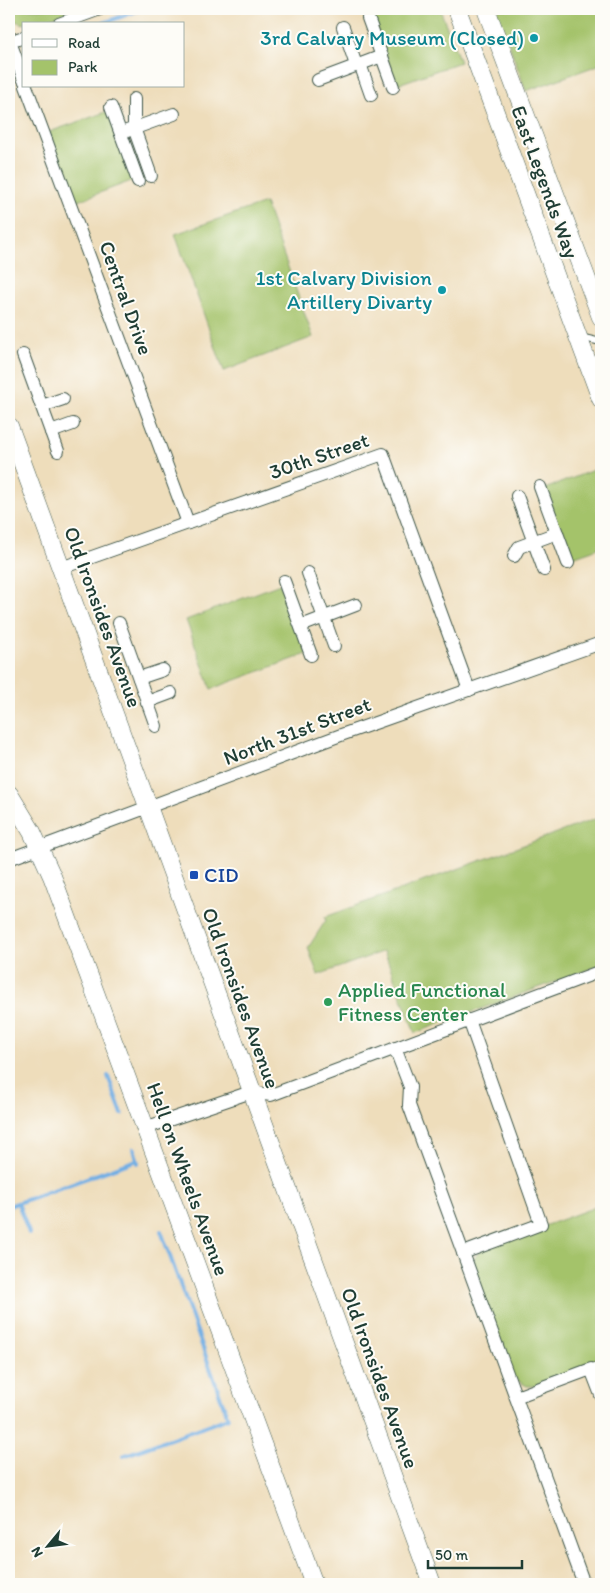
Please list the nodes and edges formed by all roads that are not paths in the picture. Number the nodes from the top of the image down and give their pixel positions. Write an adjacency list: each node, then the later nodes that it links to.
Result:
1 (100, 9): 5 (street)
2 (457, 9): 24 (street, East Legends Way)
3 (486, 9): 23 (street, East Legends Way)
4 (368, 18): 9 (street)
5 (64, 22)
6 (343, 27): 10 (street)
7 (22, 38): 8 (street)
8 (9, 41): 11 (street)
9 (382, 56): 10 (street); 13 (street)
10 (358, 65): 12 (street); 15 (street)
11 (22, 75)
12 (318, 80)
13 (393, 87)
14 (27, 88): 36 (street, Central Drive)
15 (371, 95)
16 (134, 99): 19 (street)
17 (111, 108): 20 (street)
18 (174, 114): 19 (street)
19 (134, 128): 20 (street); 21 (street)
20 (121, 133): 22 (street)
21 (151, 176)
22 (138, 181)
23 (601, 317)
24 (579, 337): 25 (lane); 28 (street, East Legends Way)
25 (601, 342)
26 (23, 355): 29 (street)
27 (63, 399): 29 (street)
28 (601, 399)
29 (42, 406): 32 (street)
30 (73, 424): 32 (street)
31 (9, 426): 41 (street, Old Ironsides Avenue)
32 (51, 432): 33 (street)
33 (58, 451)
34 (540, 487): 37 (street)
35 (517, 496): 38 (street)
36 (188, 523): 41 (street, 30th Street); 54 (street, 30th Street)
37 (557, 533): 38 (street); 40 (street)
38 (533, 541): 39 (street); 42 (street)
39 (514, 556)
40 (568, 563)
41 (60, 568): 59 (street, Old Ironsides Avenue)
42 (544, 570)
43 (308, 573): 46 (street)
44 (284, 581): 48 (street)
45 (356, 605): 46 (street)
46 (324, 618): 48 (street); 50 (street)
47 (119, 623): 53 (street)
48 (301, 626): 51 (street)
49 (601, 642): 54 (street, North 31st Street)
50 (334, 646)
51 (311, 655)
52 (163, 670): 53 (street)
53 (139, 678): 56 (street)
54 (469, 690): 59 (street, North 31st Street)
55 (171, 693): 56 (street)
56 (147, 702): 57 (street)
57 (156, 726)
58 (9, 794): 60 (street, Hell on Wheels Avenue)
59 (149, 808): 60 (street, North 31st Street); 65 (street, Old Ironsides Avenue)
60 (39, 848): 61 (street, North 31st Street); 66 (street, Hell on Wheels Avenue)
61 (9, 860)
62 (601, 971): 63 (street)
63 (469, 1020): 64 (street); 67 (street)
64 (395, 1048): 65 (street); 67 (street)
65 (251, 1092): 66 (street); 71 (street, Old Ironsides Avenue)
66 (145, 1128): 70 (street, Hell on Wheels Avenue)
67 (463, 1253): 69 (street)
68 (601, 1395): 69 (street)
69 (516, 1397): 72 (street)
70 (314, 1584)
71 (432, 1584)
72 (584, 1584)

